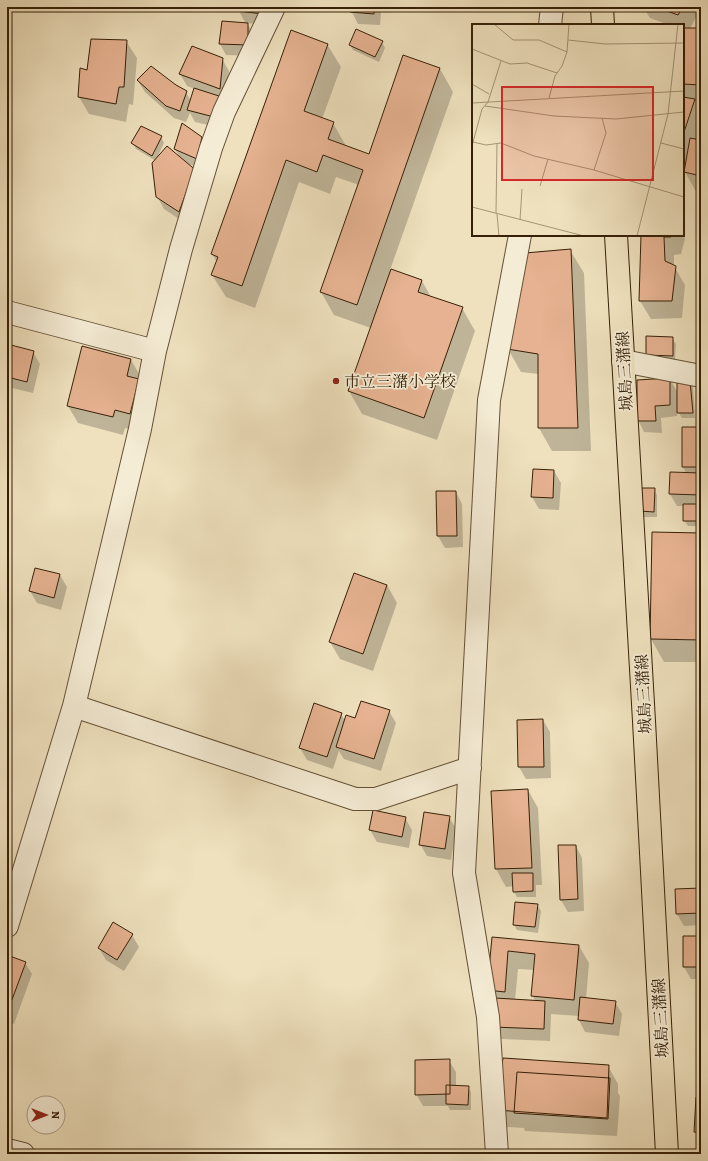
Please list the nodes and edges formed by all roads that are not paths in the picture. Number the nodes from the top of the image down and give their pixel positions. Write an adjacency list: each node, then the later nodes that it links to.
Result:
1 (274, 7): 9 (street)
2 (552, 7): 4 (street)
3 (602, 7): 5 (main road)
4 (550, 24)
5 (603, 24)
6 (520, 236): 13 (street)
7 (616, 236): 10 (main road, 城島三潴線)
8 (7, 312): 9 (street)
9 (155, 351): 12 (street)
10 (623, 361): 11 (street); 18 (main road, 城島三潴線)
11 (701, 376)
12 (74, 706): 13 (street); 14 (street)
13 (470, 768): 17 (street)
14 (7, 926)
15 (7, 1150): 16 (street)
16 (23, 1154)
17 (497, 1154)
18 (667, 1154)

